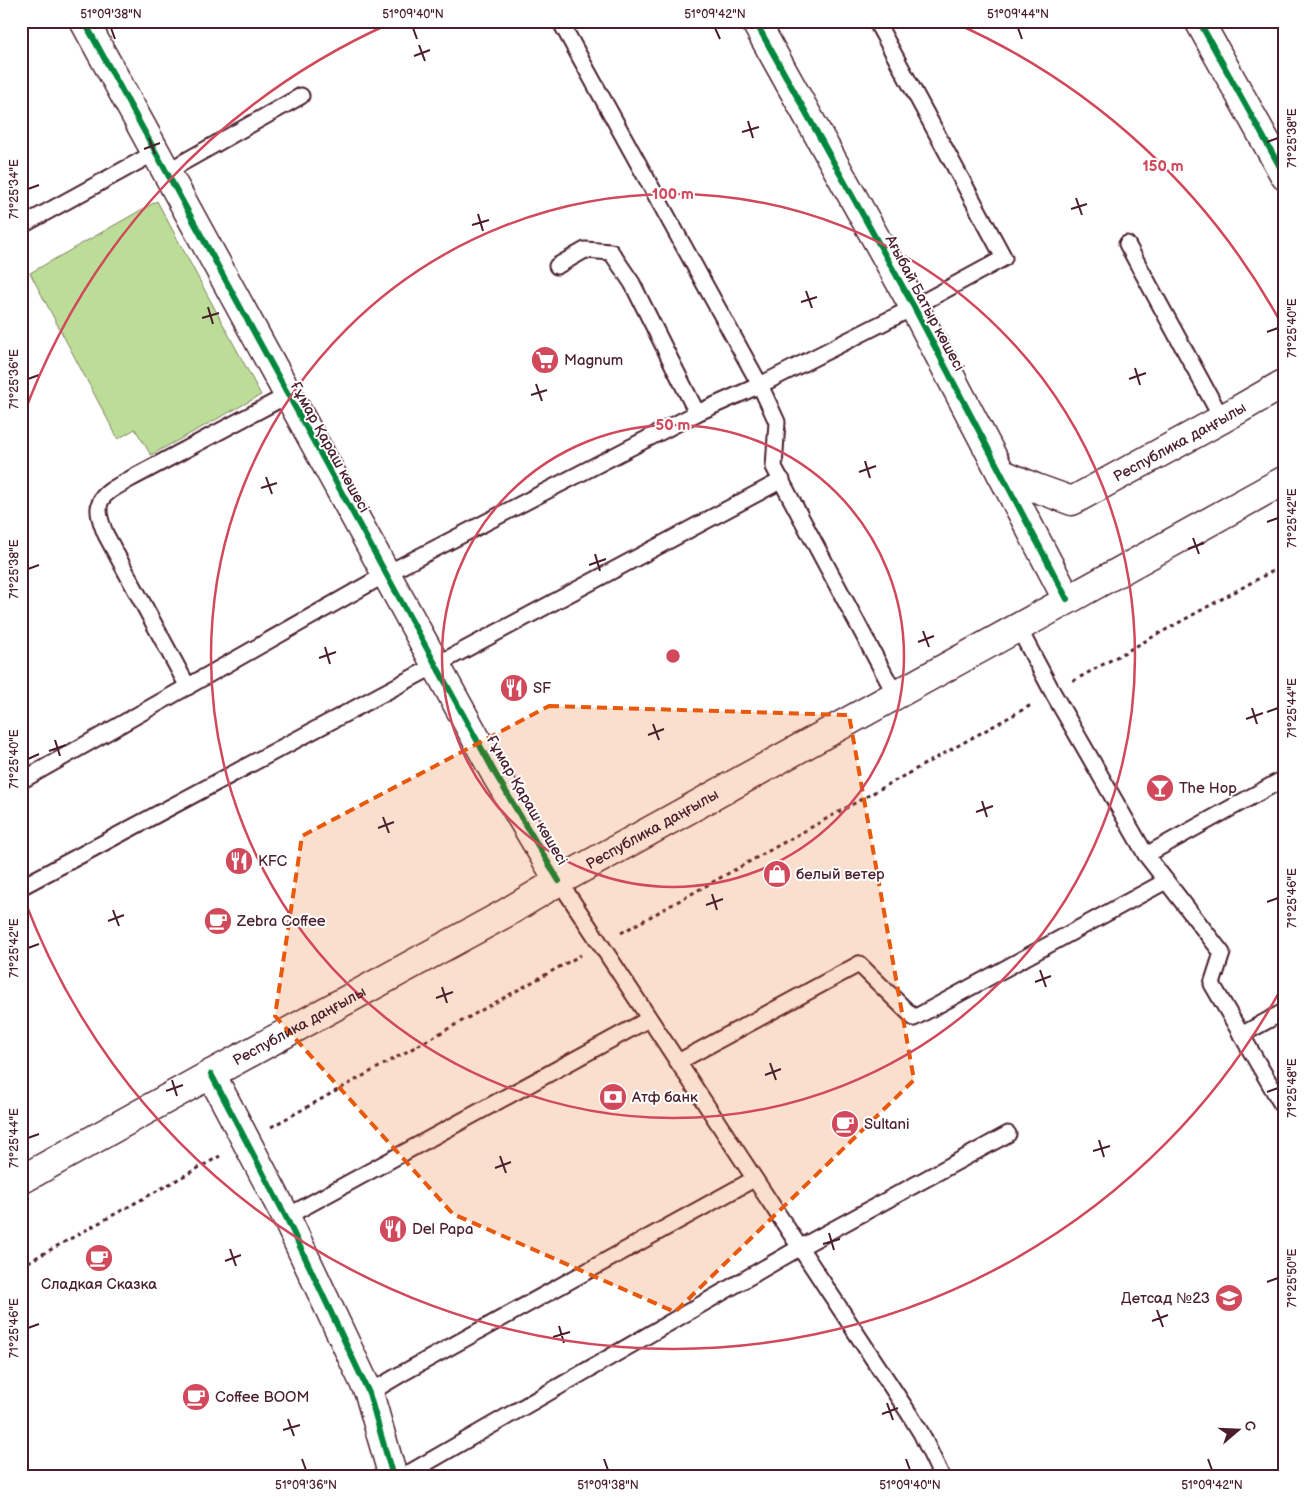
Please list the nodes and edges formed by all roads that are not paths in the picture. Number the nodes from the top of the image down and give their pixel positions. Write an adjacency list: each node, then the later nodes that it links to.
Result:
1 (84, 21): 7 (street, Ғұмар Қараш көшесі)
2 (560, 21): 14 (lane)
3 (755, 21): 12 (street, Ағыбай Батыр көшесі)
4 (876, 21): 12 (lane)
5 (1199, 21): 8 (street)
6 (301, 96): 7 (lane)
7 (161, 162): 9 (lane); 15 (street, Ғұмар Қараш көшесі)
8 (1285, 176)
9 (21, 226)
10 (1127, 244): 17 (lane)
11 (557, 266): 16 (lane)
12 (914, 307): 14 (lane); 18 (street, Ағыбай Батыр көшесі)
13 (1285, 383): 17 (street, Республика даңғылы)
14 (760, 385): 16 (lane); 19 (lane)
15 (288, 395): 21 (street, Ғұмар Қараш көшесі); 25 (lane)
16 (697, 413): 21 (lane)
17 (1222, 419): 18 (street, Республика даңғылы)
18 (1001, 473): 22 (street, Ағыбай Батыр көшесі)
19 (782, 480): 24 (lane); 26 (lane)
20 (1285, 480): 22 (street, Республика даңғылы)
21 (386, 574): 24 (street, Ғұмар Қараш көшесі); 25 (lane)
22 (1060, 604): 23 (street, Республика даңғылы)
23 (1018, 627): 26 (street, Республика даңғылы); 29 (lane)
24 (436, 665): 30 (street, Ғұмар Қараш көшесі); 32 (lane)
25 (188, 687): 28 (lane)
26 (895, 694): 30 (street, Республика даңғылы)
27 (1285, 778): 29 (lane)
28 (21, 781)
29 (1146, 855): 31 (lane)
30 (559, 881): 34 (lane); 37 (street, Республика даңғылы)
31 (1166, 881): 35 (lane); 36 (lane)
32 (21, 887)
33 (1285, 1011): 35 (lane)
34 (649, 1019): 36 (lane); 42 (lane)
35 (1241, 1035): 38 (lane)
36 (678, 1062): 40 (lane)
37 (211, 1074): 41 (street, Республика даңғылы); 42 (street)
38 (1285, 1110)
39 (1008, 1134): 43 (lane)
40 (754, 1179): 43 (lane); 44 (lane)
41 (21, 1180)
42 (286, 1217): 44 (street)
43 (800, 1248): 46 (lane); 47 (lane)
44 (369, 1393): 45 (street)
45 (393, 1477)
46 (402, 1477)
47 (942, 1477)

